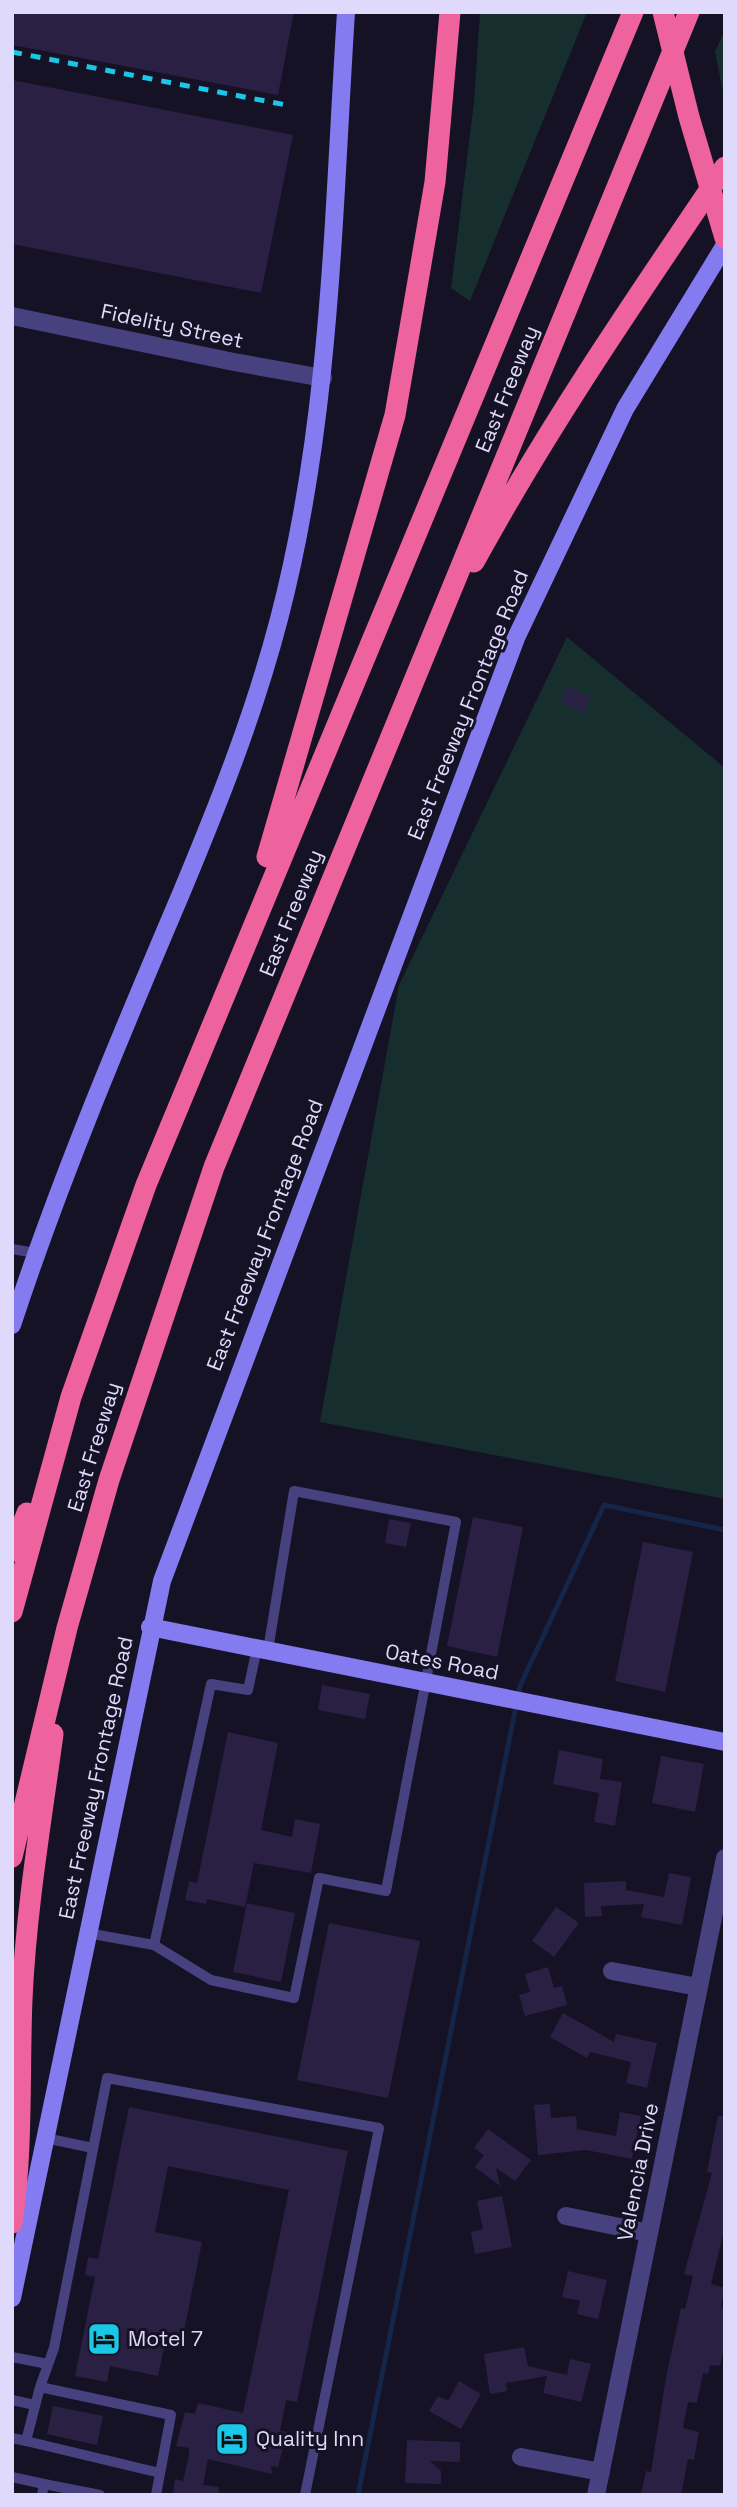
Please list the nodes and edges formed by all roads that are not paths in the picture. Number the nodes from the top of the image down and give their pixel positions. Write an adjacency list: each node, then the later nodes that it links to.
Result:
1 (346, 12): 12 (main road)
2 (450, 12): 14 (highway)
3 (621, 12): 7 (highway)
4 (633, 12): 7 (highway, East Freeway)
5 (663, 12): 9 (highway, bridge)
6 (689, 12): 13 (highway, East Freeway)
7 (587, 121): 14 (highway, East Freeway)
8 (725, 167): 13 (highway)
9 (725, 239)
10 (725, 244): 21 (main road, East Freeway Frontage Road)
11 (12, 316): 12 (street, Fidelity Street)
12 (323, 378): 16 (main road)
13 (388, 741): 22 (highway, East Freeway)
14 (236, 963): 18 (highway, East Freeway)
15 (12, 1249): 16 (lane)
16 (36, 1253): 17 (main road)
17 (12, 1325)
18 (71, 1396): 19 (highway); 20 (highway, East Freeway)
19 (12, 1551)
20 (12, 1612)
21 (150, 1627): 23 (main road, Oates Road); 29 (main road, East Freeway Frontage Road)
22 (67, 1628): 26 (highway, East Freeway); 36 (highway)
23 (262, 1649): 24 (main road, Oates Road); 24 (lane); 30 (lane)
24 (427, 1683): 25 (main road, Oates Road); 30 (lane)
25 (725, 1742)
26 (12, 1857)
27 (725, 1858): 28 (street, Valencia Drive)
28 (720, 1899): 32 (street, Valencia Drive)
29 (87, 1933): 30 (lane); 33 (main road, East Freeway Frontage Road)
30 (154, 1945)
31 (612, 1971): 32 (street)
32 (698, 1987): 37 (street, Valencia Drive)
33 (45, 2138): 34 (lane); 38 (main road, East Freeway Frontage Road)
34 (93, 2148): 40 (lane); 53 (lane)
35 (566, 2216): 37 (street)
36 (12, 2223)
37 (649, 2233): 47 (street, Valencia Drive)
38 (12, 2298)
39 (12, 2357): 40 (lane)
40 (48, 2364): 41 (lane)
41 (40, 2387): 43 (lane); 48 (lane)
42 (12, 2400): 43 (lane)
43 (35, 2405): 45 (lane)
44 (12, 2438): 45 (lane)
45 (26, 2441): 48 (lane)
46 (521, 2457): 47 (street)
47 (601, 2472): 54 (street, Valencia Drive)
48 (160, 2473): 52 (lane)
49 (12, 2477): 50 (lane)
50 (43, 2489): 51 (lane)
51 (100, 2495)
52 (156, 2495)
53 (305, 2495)
54 (596, 2495)

